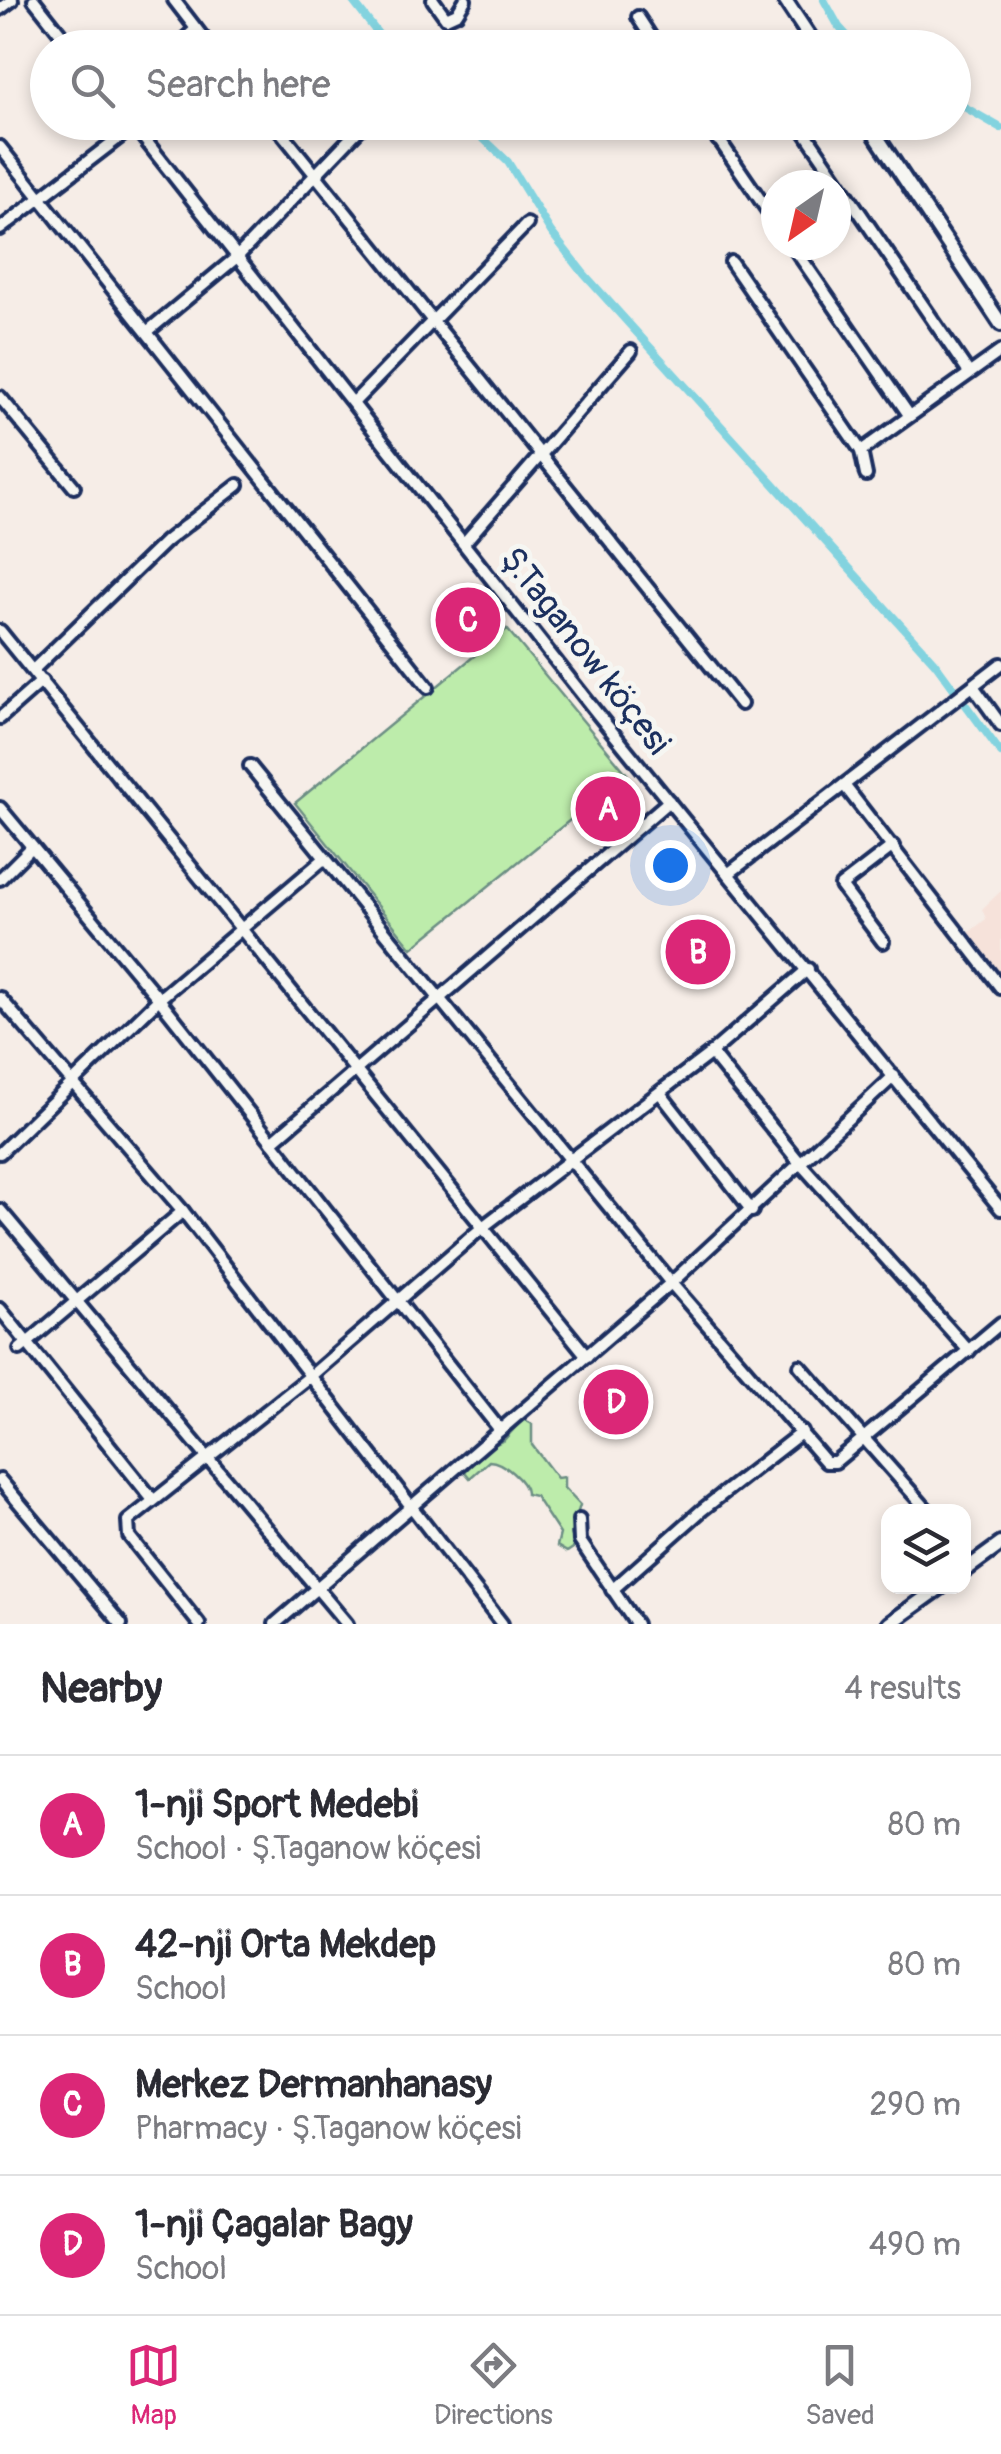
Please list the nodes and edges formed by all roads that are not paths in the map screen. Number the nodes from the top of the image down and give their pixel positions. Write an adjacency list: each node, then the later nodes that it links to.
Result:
1 (12, 0): 7 (street)
2 (34, 0): 10 (street)
3 (432, 0): 4 (street)
4 (464, 0)
5 (786, 0): 12 (main road)
6 (180, 3): 9 (street)
7 (0, 9)
8 (638, 18): 11 (street)
9 (196, 29)
10 (58, 30)
11 (646, 30)
12 (805, 30)
13 (113, 140): 22 (street)
14 (146, 140): 26 (street, Ş.Taganow köçesi)
15 (288, 140): 21 (street)
16 (349, 140): 21 (street)
17 (718, 140): 23 (street)
18 (810, 140): 34 (street)
19 (879, 140): 30 (main road)
20 (0, 146): 22 (street)
21 (316, 175): 26 (street); 29 (street)
22 (39, 199): 25 (street); 31 (street)
23 (761, 202)
24 (527, 224): 29 (street)
25 (0, 229)
26 (237, 256): 31 (street); 36 (street, Ş.Taganow köçesi)
27 (802, 260): 37 (street)
28 (731, 262): 38 (street)
29 (433, 321): 36 (street); 39 (street)
30 (1001, 324)
31 (148, 331): 48 (street)
32 (631, 351): 39 (street)
33 (1001, 351): 34 (street)
34 (969, 372): 37 (street)
35 (0, 396): 42 (street)
36 (354, 402): 43 (street, Ş.Taganow köçesi)
37 (908, 415): 38 (street)
38 (860, 450): 40 (street)
39 (538, 454): 43 (street); 50 (street)
40 (866, 474)
41 (238, 485): 46 (street)
42 (74, 487)
43 (464, 543): 55 (street, Ş.Taganow köçesi)
44 (0, 631): 46 (street)
45 (1001, 664): 49 (street)
46 (32, 670): 47 (street)
47 (42, 681): 51 (street); 62 (street)
48 (428, 687)
49 (972, 687): 52 (street); 54 (street)
50 (740, 704)
51 (0, 718)
52 (1001, 724)
53 (250, 766): 59 (street)
54 (844, 784): 57 (street); 60 (street)
55 (669, 801): 60 (street, Ş.Taganow köçesi); 67 (street)
56 (0, 808): 58 (street)
57 (893, 846): 63 (street); 65 (street)
58 (32, 847): 61 (street); 68 (street)
59 (325, 858): 62 (street); 67 (street)
60 (728, 874): 64 (street, Ş.Taganow köçesi)
61 (0, 878)
62 (242, 928): 68 (street); 70 (street)
63 (883, 942)
64 (808, 969): 69 (street); 71 (street, Ş.Taganow köçesi)
65 (1001, 988)
66 (0, 998): 72 (street)
67 (442, 998): 70 (street); 76 (street)
68 (159, 1000): 72 (street); 74 (street)
69 (711, 1054): 73 (street); 77 (street)
70 (359, 1070): 74 (street); 82 (street)
71 (894, 1076): 77 (street); 78 (street, Ş.Taganow köçesi)
72 (73, 1079): 75 (street); 80 (street)
73 (660, 1094): 76 (street); 81 (street)
74 (272, 1142): 84 (street)
75 (0, 1153)
76 (571, 1158): 82 (street); 83 (street)
77 (800, 1163): 81 (street); 89 (street)
78 (1001, 1209)
79 (0, 1210): 85 (street)
80 (184, 1211): 85 (street); 92 (street)
81 (752, 1211): 83 (street)
82 (484, 1226): 84 (street); 90 (street)
83 (671, 1283): 90 (street); 94 (street)
84 (398, 1299): 92 (street); 93 (street)
85 (76, 1301): 88 (street); 96 (street)
86 (0, 1309): 88 (street)
87 (1001, 1323): 89 (street)
88 (23, 1346): 98 (street)
89 (969, 1350): 95 (street)
90 (587, 1356): 93 (street)
91 (800, 1366): 95 (street)
92 (313, 1374): 96 (street); 99 (street)
93 (500, 1430): 99 (street)
94 (802, 1432): 95 (street); 105 (street)
95 (868, 1439): 100 (street)
96 (205, 1457): 98 (street); 104 (street)
97 (0, 1480): 107 (street)
98 (153, 1500): 108 (street)
99 (414, 1504): 104 (street); 111 (street)
100 (921, 1504)
101 (579, 1520): 105 (street)
102 (1001, 1544): 103 (main road)
103 (971, 1561)
104 (318, 1587): 109 (street); 110 (street)
105 (612, 1590): 112 (street)
106 (931, 1594): 113 (main road)
107 (121, 1624)
108 (199, 1624)
109 (274, 1624)
110 (347, 1624)
111 (502, 1624)
112 (635, 1624)
113 (888, 1624)

